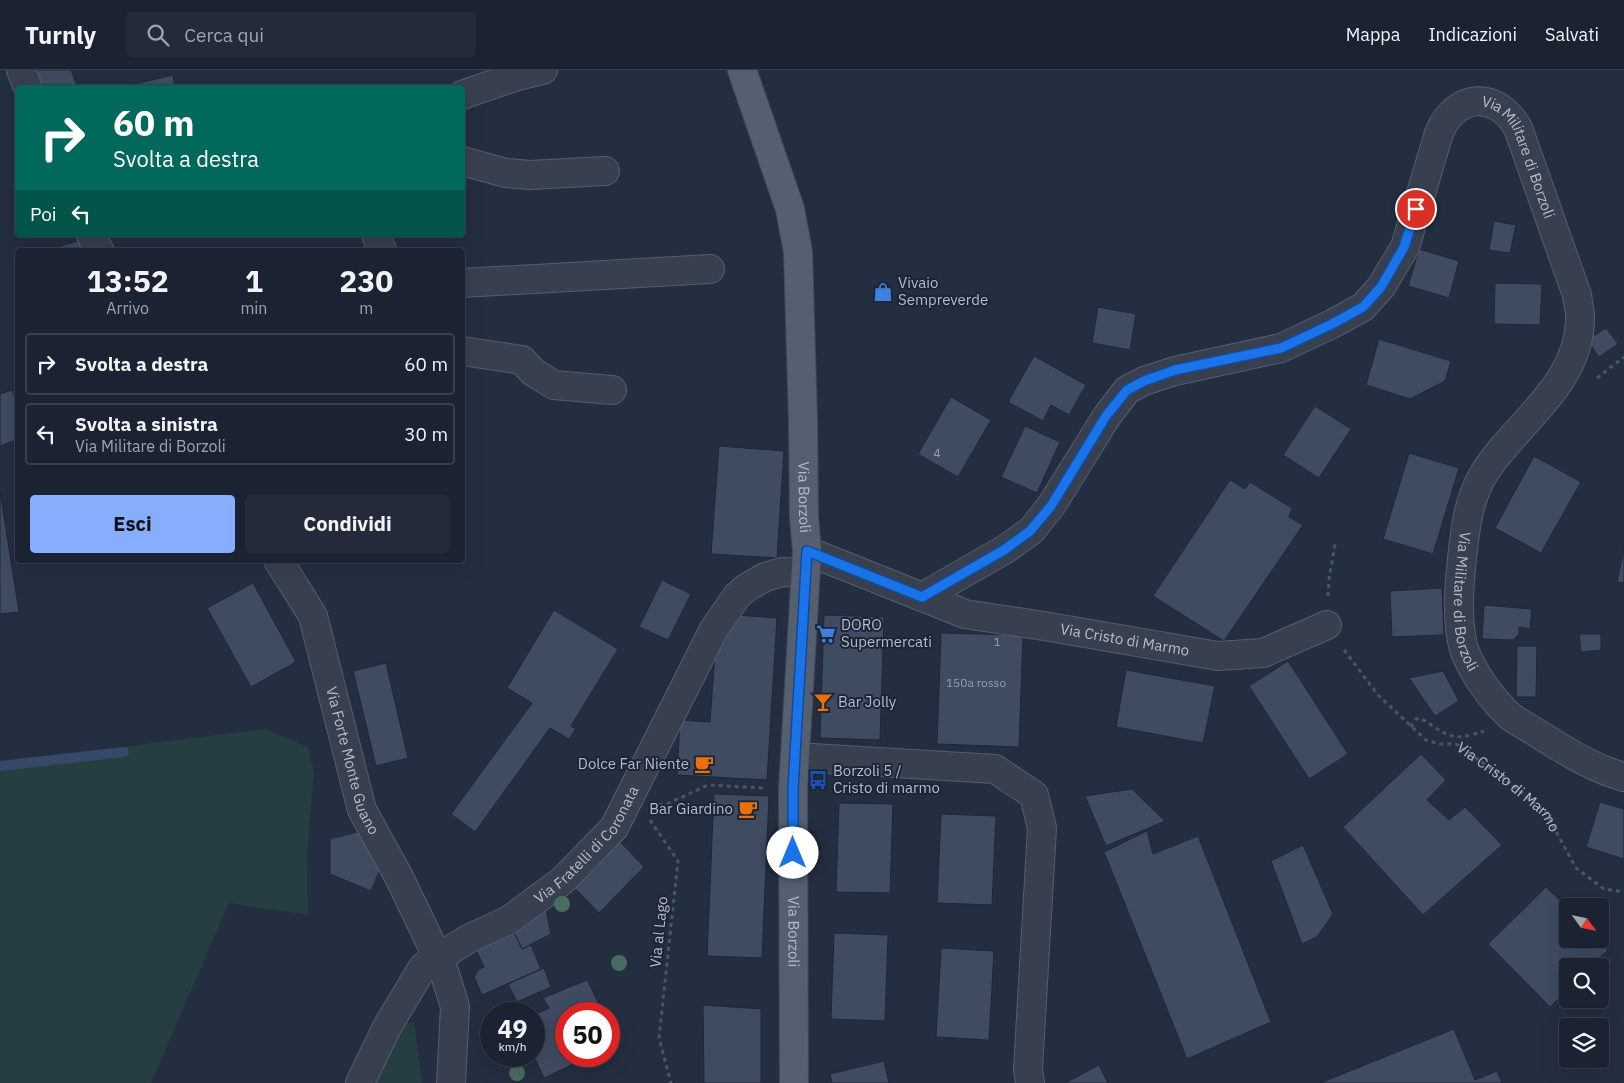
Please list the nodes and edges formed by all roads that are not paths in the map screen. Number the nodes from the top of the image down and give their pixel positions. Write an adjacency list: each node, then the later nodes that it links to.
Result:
1 (21, 70): 4 (street)
2 (543, 70): 5 (street)
3 (742, 70): 12 (main road, Via Borzoli)
4 (27, 85)
5 (465, 94)
6 (465, 162): 7 (street)
7 (605, 171)
8 (710, 269): 9 (street)
9 (465, 283)
10 (465, 351): 11 (street)
11 (612, 390)
12 (806, 562): 14 (street, Via Cristo di Marmo); 16 (main road, Via Borzoli); 18 (street, Via Fratelli di Coronata)
13 (280, 563): 18 (street, Via Forte Monte Guano)
14 (922, 597): 15 (street, Via Cristo di Marmo); 17 (street, Via Militare di Borzoli)
15 (1327, 625)
16 (795, 757): 21 (main road, Via Borzoli); 22 (street)
17 (1624, 777)
18 (438, 958): 19 (street, Via Fratelli di Coronata); 20 (street)
19 (360, 1083)
20 (451, 1083)
21 (794, 1083)
22 (1030, 1083)

